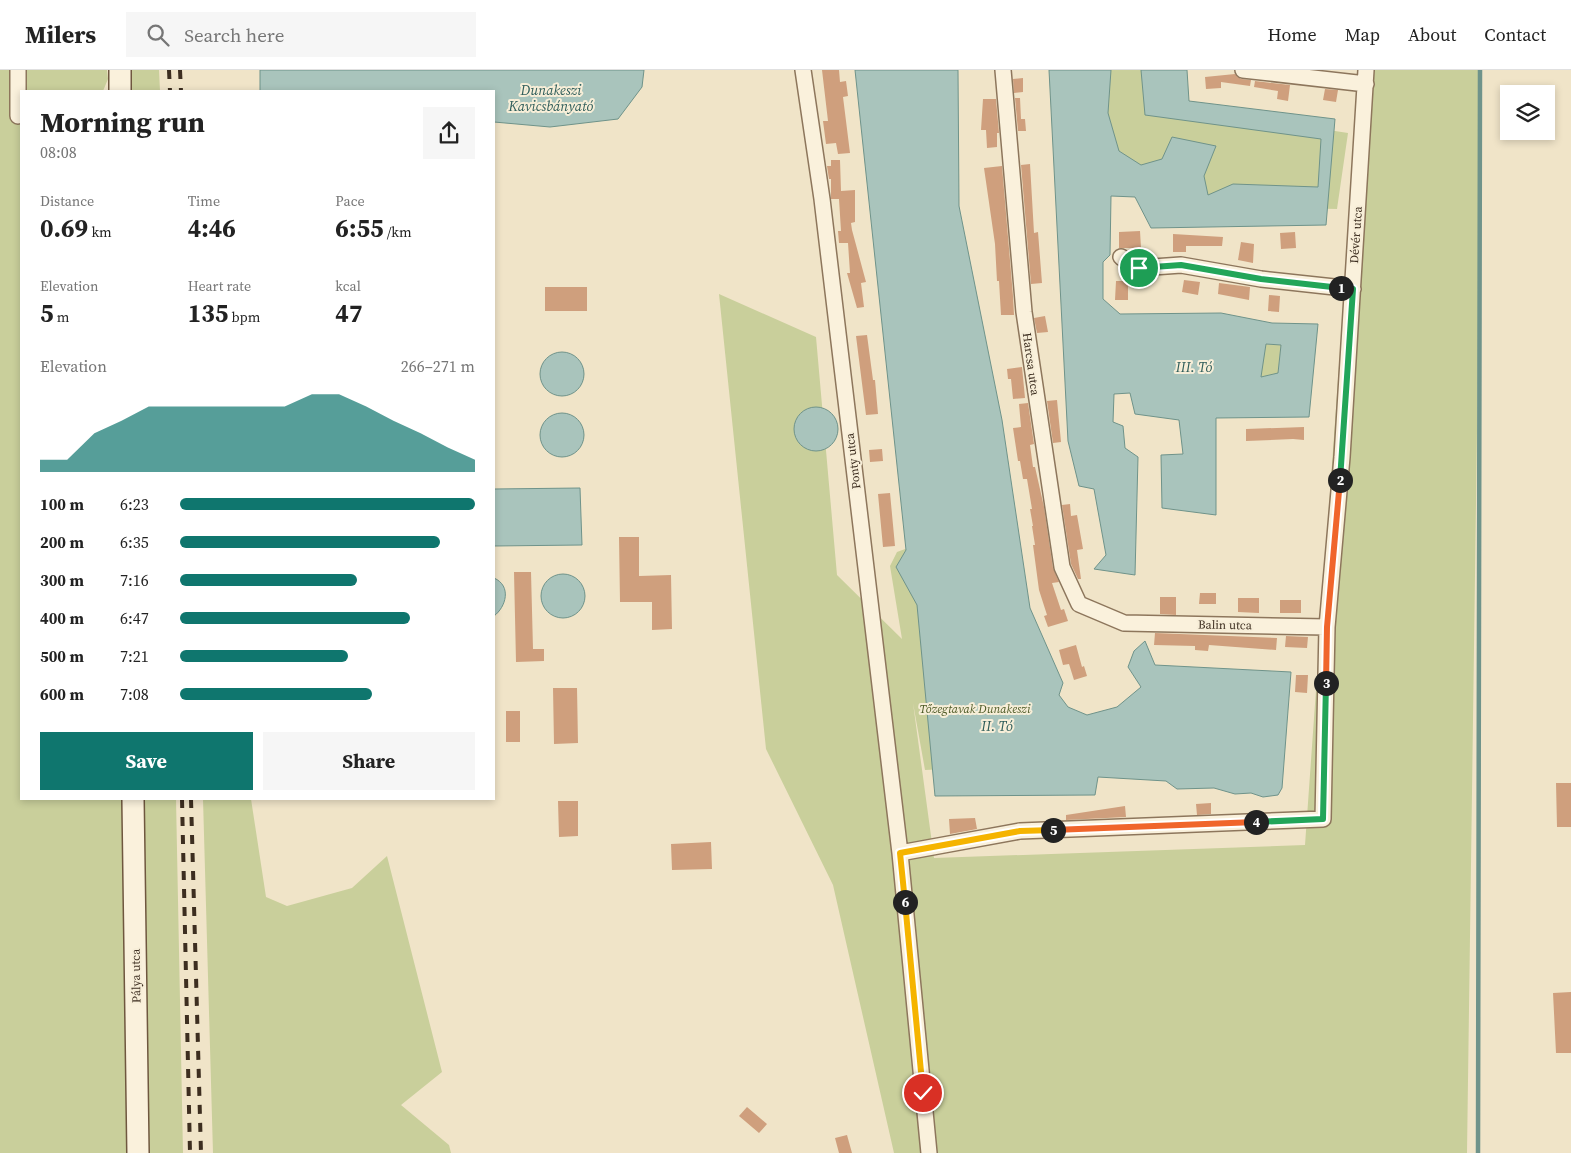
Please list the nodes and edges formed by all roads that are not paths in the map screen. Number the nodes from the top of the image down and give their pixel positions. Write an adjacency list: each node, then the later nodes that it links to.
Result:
1 (18, 70): 8 (street)
2 (120, 70): 7 (street)
3 (804, 70): 14 (street, Ponty utca)
4 (1003, 70): 11 (street, Harcsa utca)
5 (1242, 70): 6 (street)
6 (1366, 77): 10 (street, Dévér utca)
7 (120, 90)
8 (18, 116)
9 (1122, 256): 10 (street)
10 (1353, 289): 12 (street, Dévér utca)
11 (1124, 623): 12 (street, Balin utca)
12 (1327, 627): 14 (street, Dévér utca)
13 (133, 800): 15 (street, Pálya utca)
14 (900, 853): 16 (street, Ponty utca)
15 (138, 1153)
16 (929, 1153)

